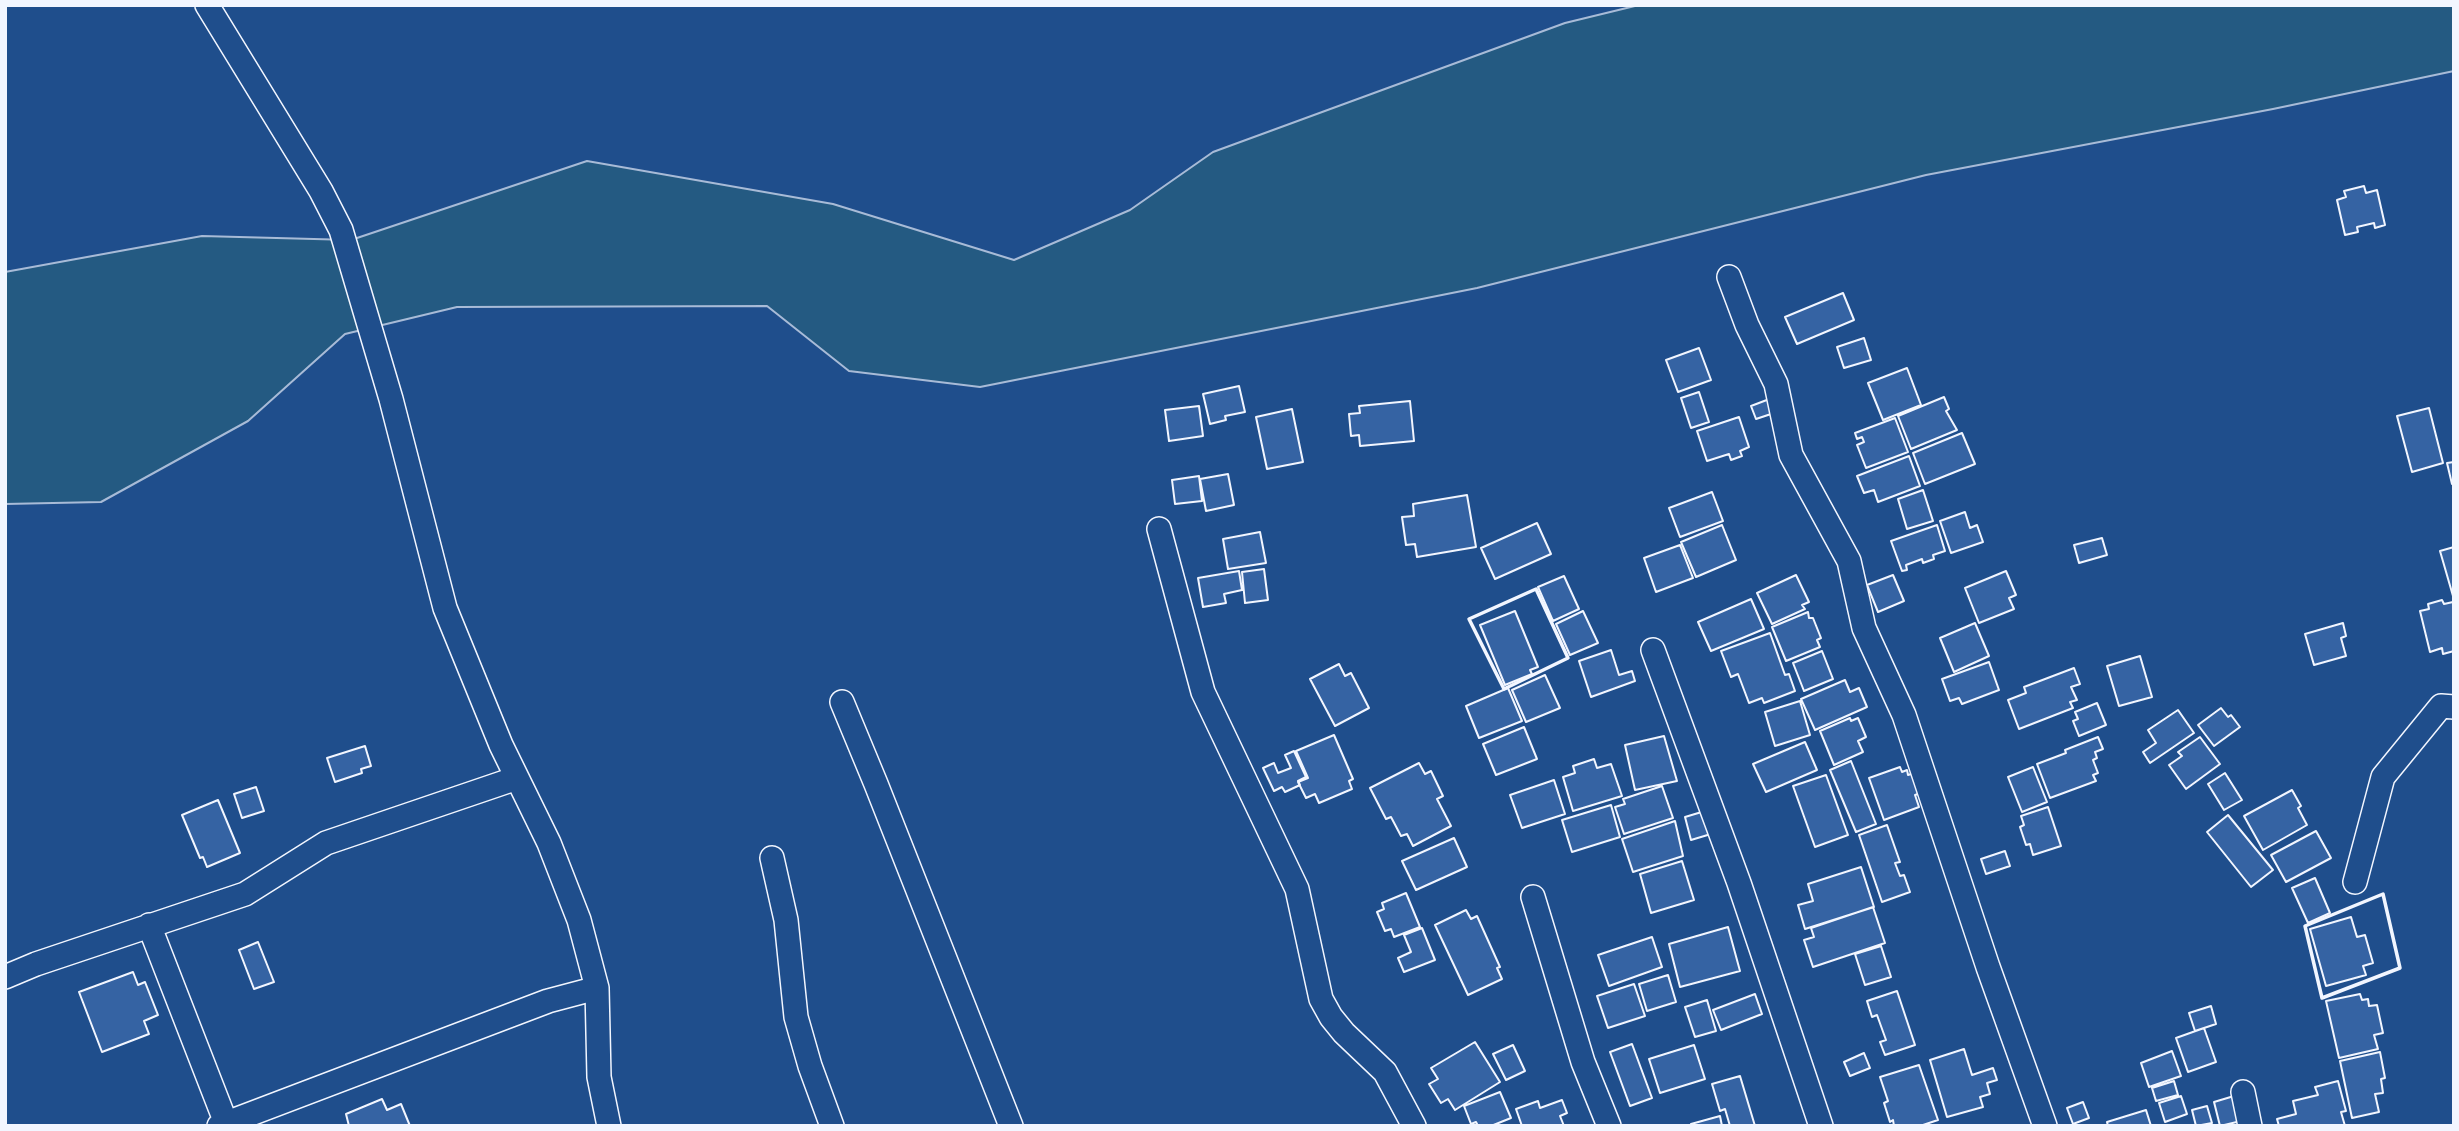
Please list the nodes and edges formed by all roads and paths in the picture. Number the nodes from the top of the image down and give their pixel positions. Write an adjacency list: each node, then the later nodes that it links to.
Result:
1 (207, 5): 7 (street)
2 (1728, 277): 22 (street)
3 (1159, 529): 19 (street)
4 (1653, 650): 21 (street)
5 (842, 702): 18 (street)
6 (2454, 707): 9 (street)
7 (517, 778): 11 (street); 13 (street)
8 (772, 858): 17 (street)
9 (2356, 882)
10 (1532, 897): 20 (street)
11 (149, 925): 12 (street); 15 (street)
12 (5, 977)
13 (597, 988): 15 (street); 16 (street)
14 (2243, 1092): 23 (street)
15 (223, 1124)
16 (609, 1126)
17 (832, 1126)
18 (1010, 1126)
19 (1413, 1126)
20 (1609, 1126)
21 (1821, 1126)
22 (2045, 1126)
23 (2250, 1126)

